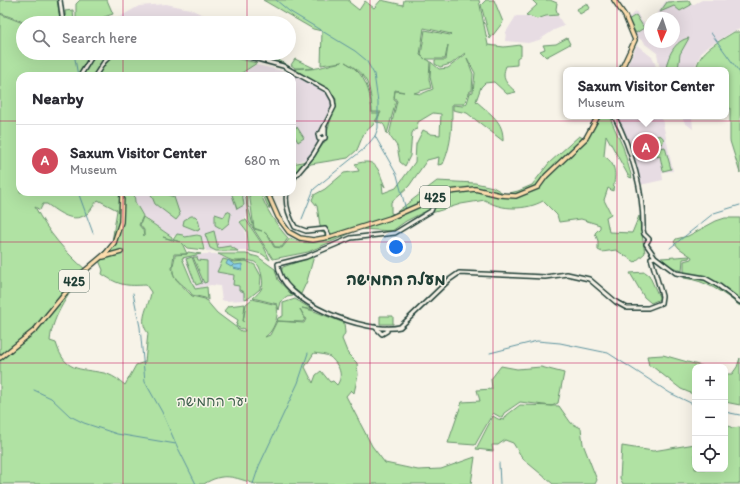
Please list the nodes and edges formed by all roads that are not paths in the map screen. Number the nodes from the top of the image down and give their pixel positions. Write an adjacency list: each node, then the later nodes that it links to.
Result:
1 (60, 0): 3 (street)
2 (614, 0): 7 (main road)
3 (62, 16)
4 (90, 60): 8 (street)
5 (106, 60): 9 (street)
6 (261, 60): 10 (street)
7 (622, 67)
8 (82, 72)
9 (98, 72)
10 (294, 72)
11 (296, 73): 14 (street)
12 (596, 119): 20 (main road, 425)
13 (615, 119): 23 (street)
14 (323, 132): 15 (street); 15 (street)
15 (320, 139): 16 (street)
16 (296, 175)
17 (122, 196): 24 (main road, 425)
18 (269, 196): 21 (main road, 425)
19 (286, 196): 21 (street)
20 (432, 198): 21 (main road, 425); 26 (street)
21 (330, 237)
22 (121, 252): 24 (main road)
23 (655, 257): 25 (street); 27 (street)
24 (100, 258): 28 (main road, 425)
25 (740, 302)
26 (376, 327): 27 (street); 27 (street)
27 (387, 328)
28 (0, 358)

